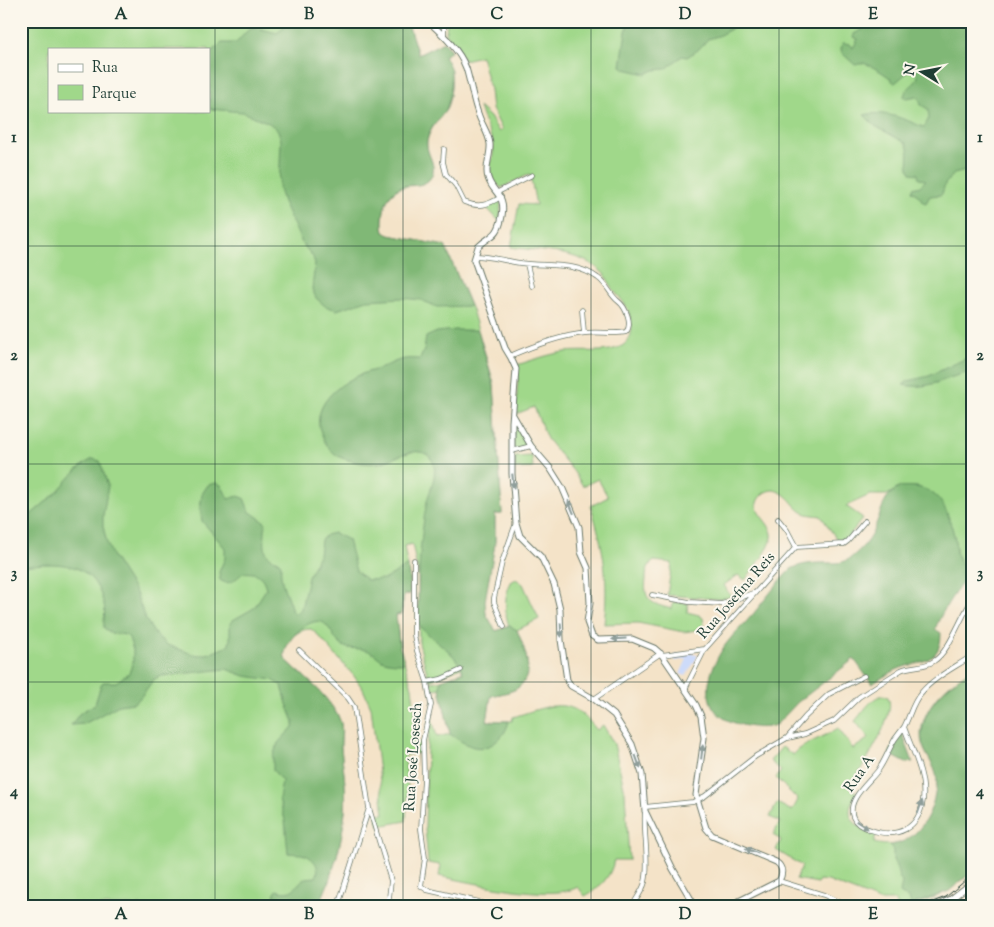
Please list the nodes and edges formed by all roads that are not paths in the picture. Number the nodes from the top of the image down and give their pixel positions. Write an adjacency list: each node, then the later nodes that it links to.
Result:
1 (428, 21): 3 (street)
2 (444, 21): 3 (street)
3 (446, 37): 6 (street)
4 (444, 149): 6 (street)
5 (532, 175): 6 (street)
6 (499, 195): 7 (street)
7 (474, 256): 8 (street); 12 (street)
8 (526, 264): 9 (street); 11 (street)
9 (532, 286)
10 (582, 310): 11 (street)
11 (584, 333): 12 (street)
12 (510, 356): 13 (street)
13 (513, 415): 14 (street); 15 (street)
14 (531, 446): 15 (street); 27 (street, one-way to 14)
15 (512, 451): 18 (street, one-way to 18)
16 (778, 519): 19 (street, Rua Josefina Reis)
17 (865, 521): 19 (street, Rua Josefina Reis)
18 (516, 523): 24 (street); 33 (street, one-way to 33)
19 (796, 547): 21 (street, Rua Josefina Reis)
20 (414, 560): 31 (street, Rua José Losesch)
21 (755, 592): 22 (street); 25 (street, Rua Josefina Reis)
22 (652, 595)
23 (973, 599): 35 (street)
24 (504, 627)
25 (705, 649): 27 (street); 32 (street, Rua Josefina Reis)
26 (299, 650): 37 (street)
27 (662, 654): 32 (street); 33 (street)
28 (973, 655): 34 (street, Rua A)
29 (461, 670): 31 (street)
30 (864, 676): 35 (street)
31 (427, 682): 43 (street, Rua José Losesch)
32 (685, 689): 36 (street, one-way to 32)
33 (594, 699): 38 (street, one-way to 38)
34 (904, 727): 34 (street, Rua A, one-way to 34)
35 (788, 738): 36 (street)
36 (697, 800): 38 (street); 39 (street, one-way to 36)
37 (369, 808): 41 (street); 42 (street)
38 (645, 809): 44 (street); 45 (street)
39 (779, 881): 46 (street); 47 (street)
40 (973, 882): 48 (street)
41 (338, 906)
42 (388, 906)
43 (488, 906)
44 (632, 906)
45 (695, 906)
46 (729, 906)
47 (847, 906)
48 (936, 906)

